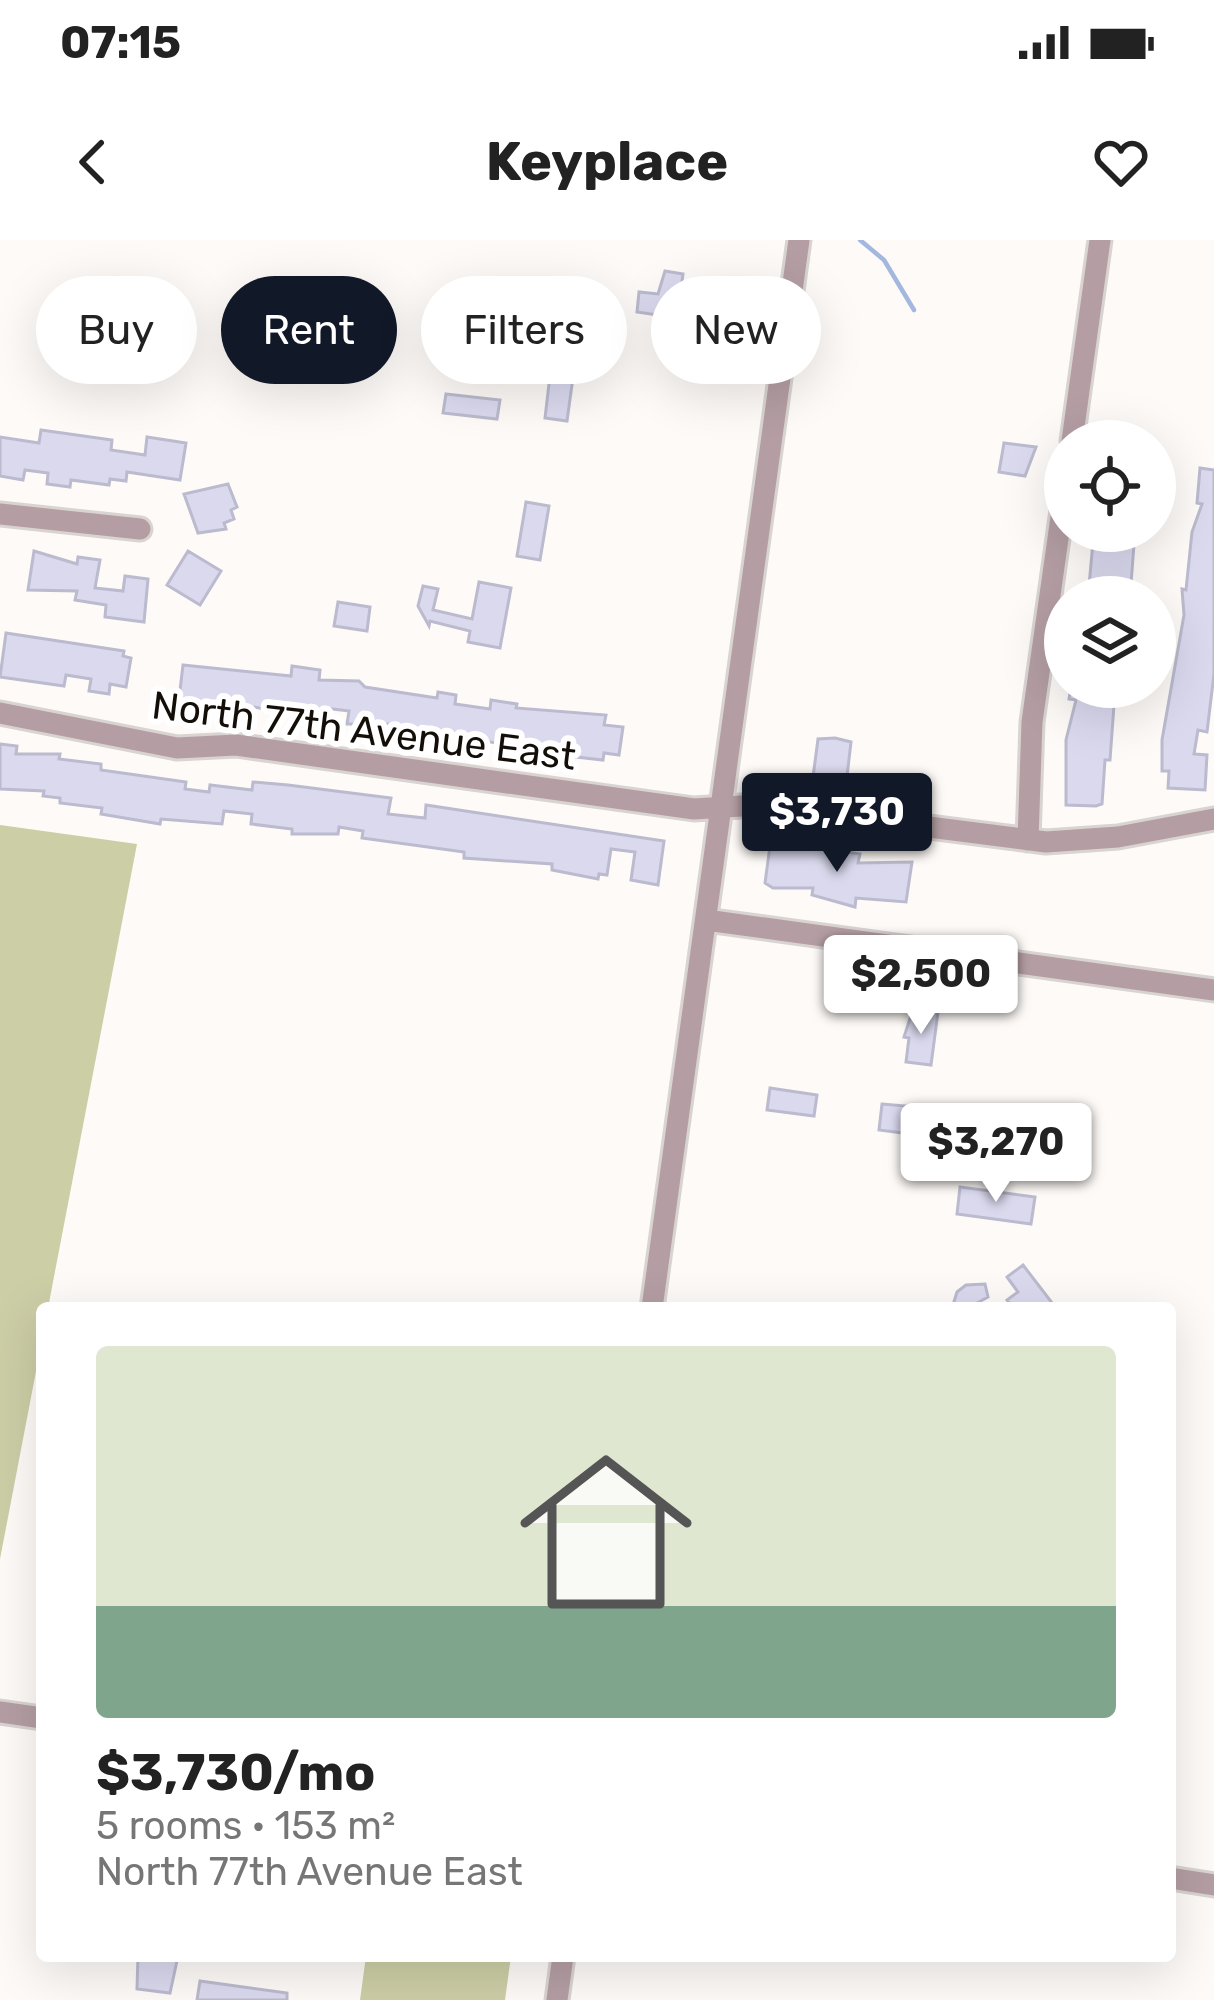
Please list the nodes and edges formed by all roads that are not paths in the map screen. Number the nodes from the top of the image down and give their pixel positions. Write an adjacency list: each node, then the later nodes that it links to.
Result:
1 (800, 240): 8 (street)
2 (1100, 240): 3 (street)
3 (1075, 420)
4 (0, 514): 5 (street)
5 (140, 529)
6 (1056, 552): 10 (street)
7 (0, 712): 8 (street, North 77th Avenue East)
8 (722, 808): 10 (street, North 77th Avenue East); 11 (street)
9 (1214, 819): 10 (street, North 77th Avenue East)
10 (1028, 840)
11 (706, 920): 12 (street); 13 (street)
12 (1214, 991)
13 (653, 1302)
14 (0, 1712): 15 (street)
15 (36, 1717)
16 (1176, 1879): 17 (street)
17 (1214, 1885)
18 (562, 1962): 19 (street)
19 (557, 2000)

